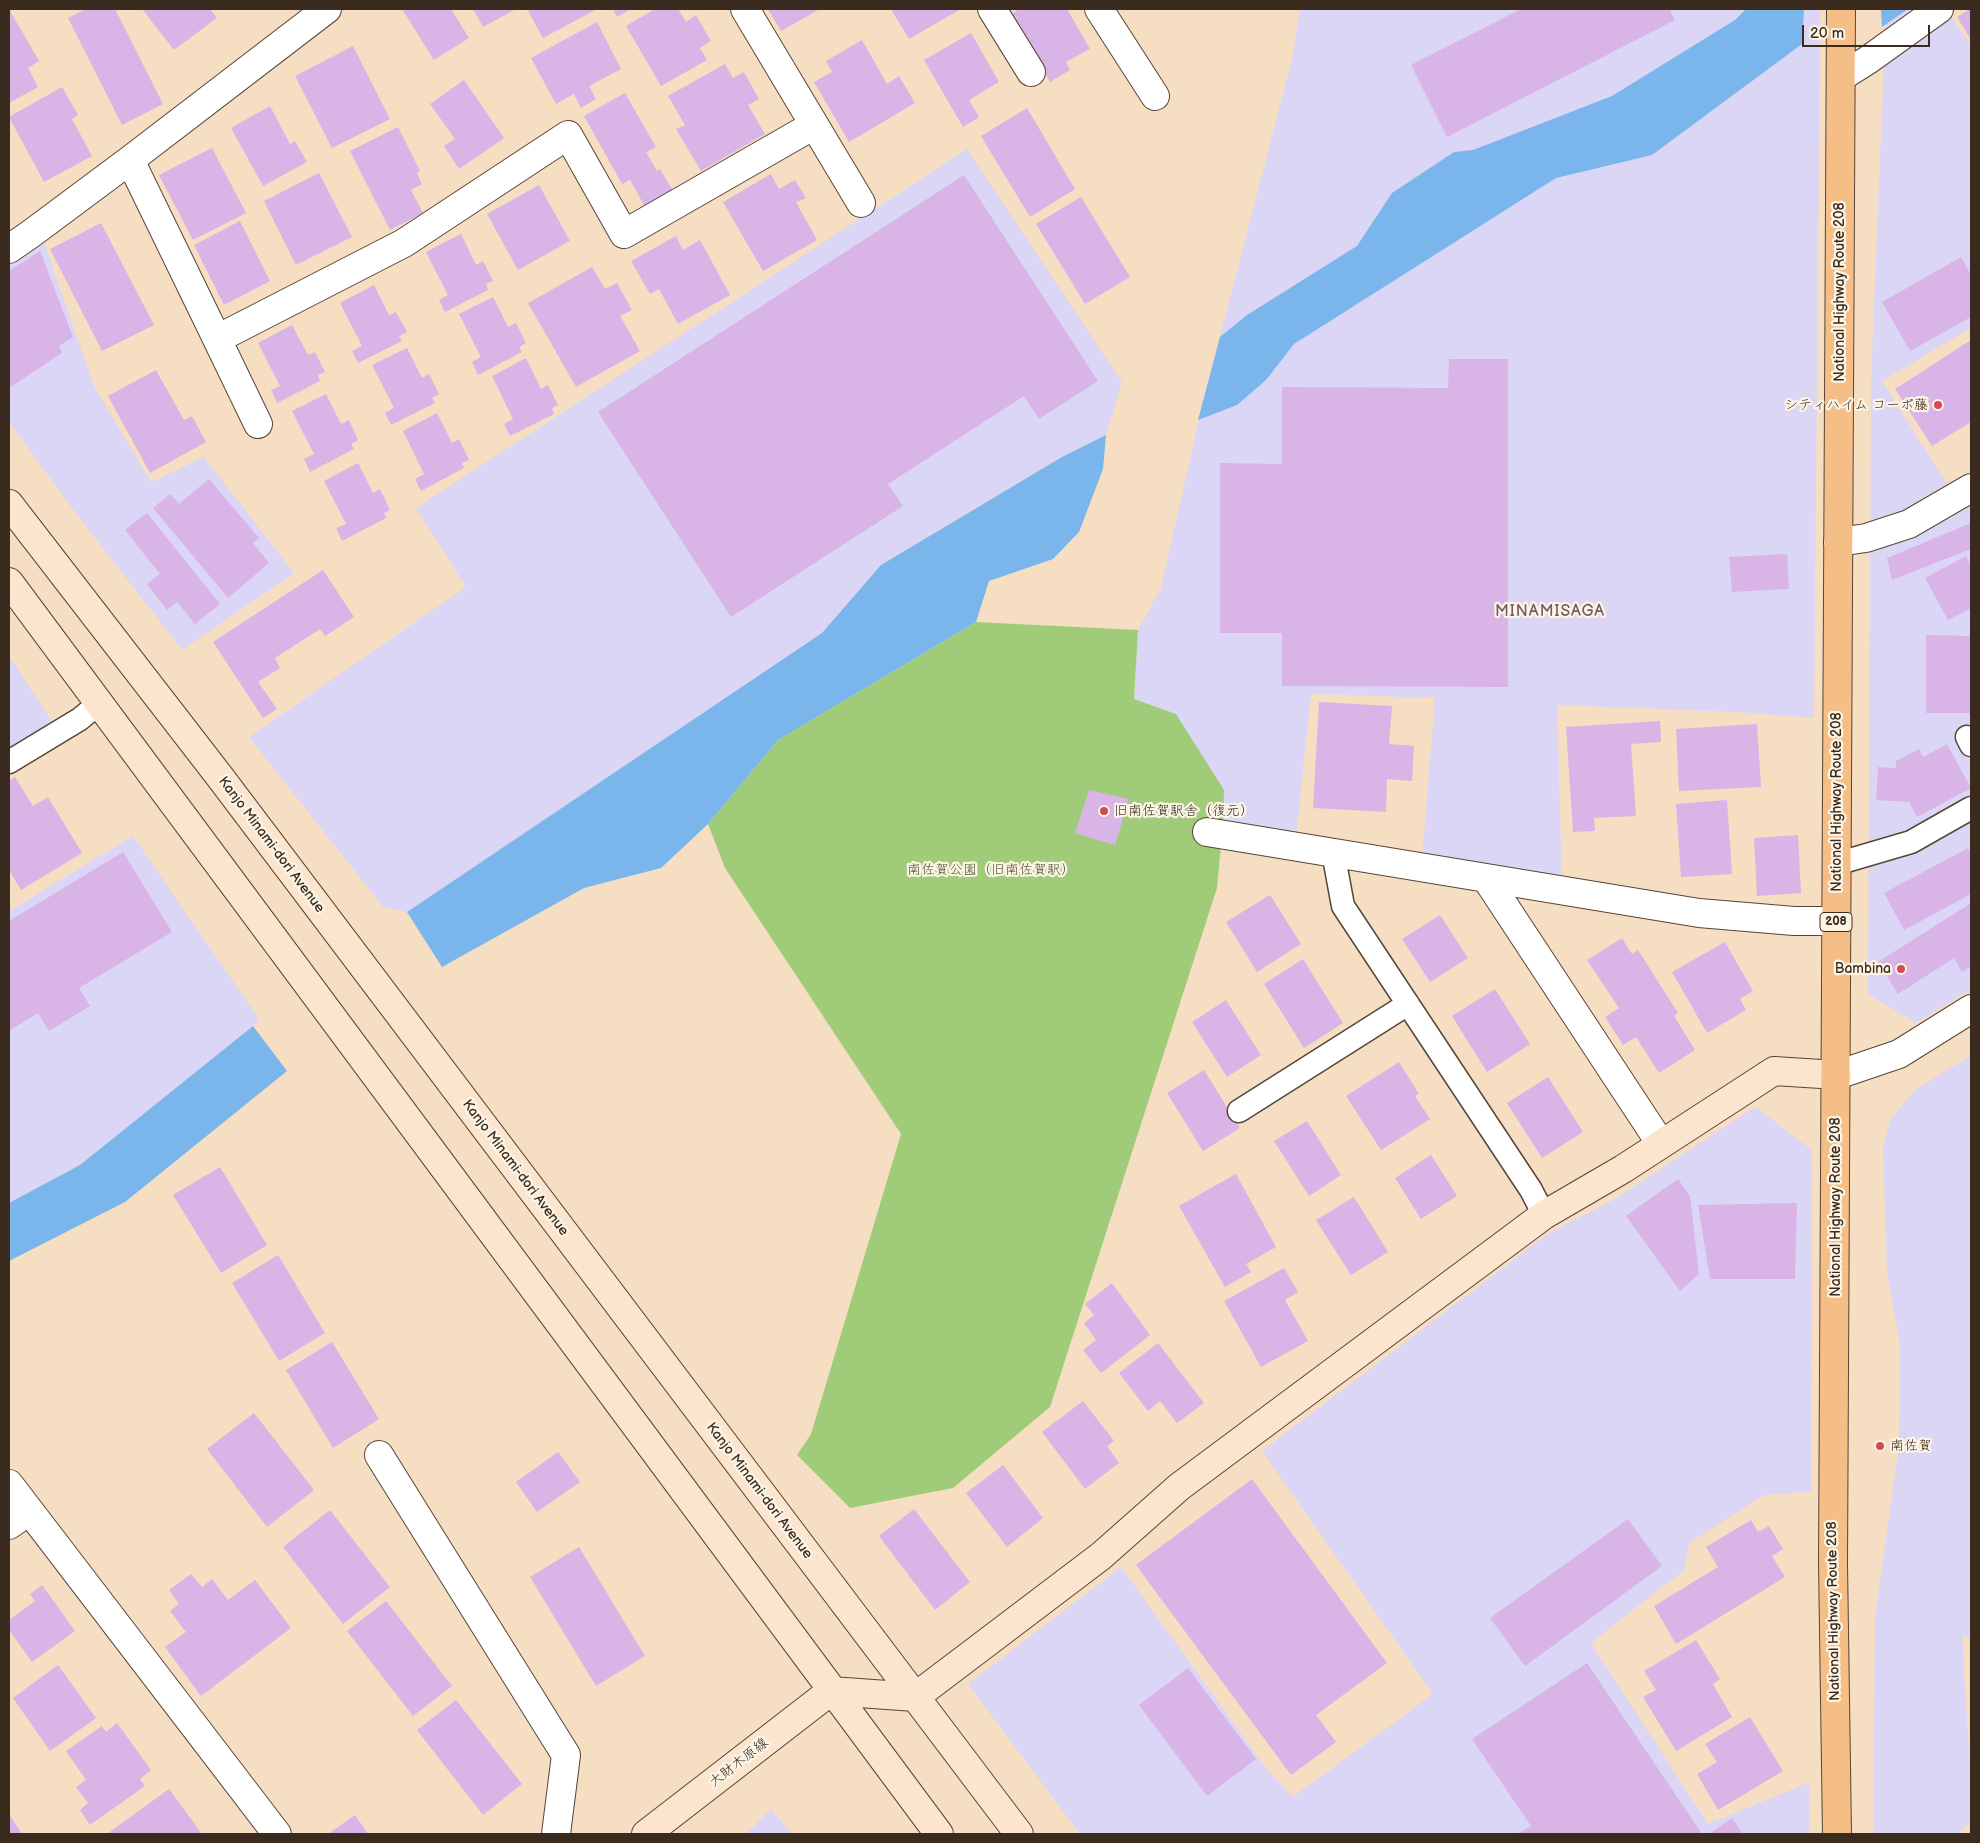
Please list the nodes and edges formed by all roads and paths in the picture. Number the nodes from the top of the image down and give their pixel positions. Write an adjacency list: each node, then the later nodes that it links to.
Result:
1 (327, 9): 11 (street)
2 (745, 9): 10 (street)
3 (992, 9): 7 (street)
4 (1099, 9): 9 (street)
5 (1841, 9): 8 (highway, National Highway Route 208 / 208)
6 (1939, 9): 8 (street)
7 (1031, 72)
8 (1841, 77): 18 (highway, National Highway Route 208 / 208)
9 (1155, 96)
10 (814, 125): 12 (street); 14 (street)
11 (130, 160): 13 (street); 14 (street)
12 (860, 203)
13 (9, 249)
14 (217, 339): 15 (street)
15 (258, 424)
16 (1971, 488): 18 (street)
17 (9, 504): 38 (main road, Kanjo Minami-dori Avenue)
18 (1838, 542): 25 (highway, National Highway Route 208 / 208)
19 (9, 582): 20 (main road)
20 (98, 704): 21 (lane); 37 (main road)
21 (9, 762)
22 (1971, 808): 25 (lane)
23 (1207, 832): 24 (street)
24 (1333, 852): 26 (street); 28 (lane)
25 (1836, 864): 27 (highway, National Highway Route 208 / 208)
26 (1486, 878): 27 (street); 32 (street)
27 (1836, 921): 30 (highway, National Highway Route 208 / 208)
28 (1408, 1004): 31 (lane); 33 (lane)
29 (1971, 1009): 30 (street)
30 (1836, 1075): 32 (main road); 44 (highway, National Highway Route 208 / 208)
31 (1238, 1111)
32 (1661, 1144): 33 (main road)
33 (1544, 1215): 38 (main road)
34 (379, 1455): 40 (street)
35 (9, 1484): 36 (street)
36 (19, 1518): 39 (street)
37 (832, 1691): 38 (main road); 41 (main road, 大財木原線); 42 (main road)
38 (915, 1697): 43 (main road, Kanjo Minami-dori Avenue)
39 (277, 1834)
40 (556, 1834)
41 (646, 1834)
42 (939, 1834)
43 (1019, 1834)
44 (1837, 1834)

